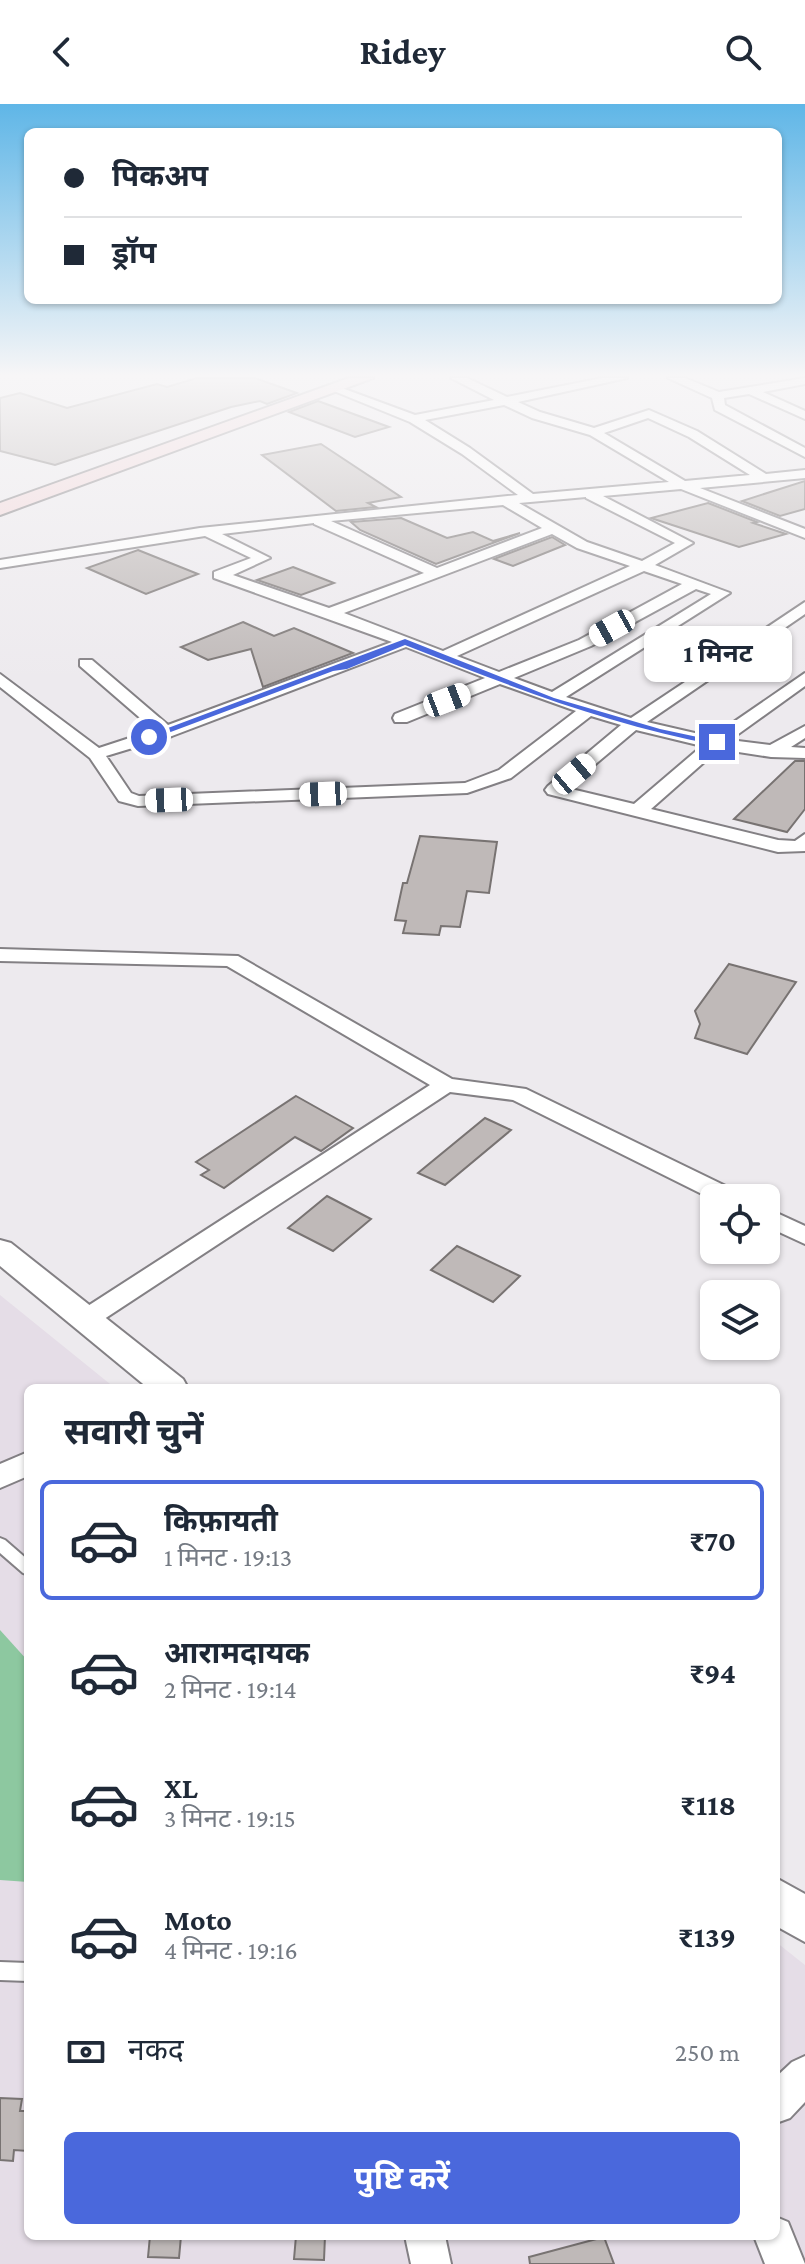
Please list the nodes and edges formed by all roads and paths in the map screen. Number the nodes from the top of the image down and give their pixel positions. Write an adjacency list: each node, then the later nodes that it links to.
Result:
1 (84, 479): 9 (main road)
2 (504, 479): 7 (street)
3 (672, 479): 5 (street)
4 (756, 479): 5 (street)
5 (684, 486): 6 (street); 13 (street)
6 (589, 494): 7 (street); 15 (street)
7 (531, 499): 8 (street)
8 (506, 501): 10 (street); 11 (street)
9 (0, 509)
10 (318, 520): 12 (street); 16 (street)
11 (553, 529): 15 (street); 16 (street)
12 (208, 534): 14 (street); 19 (street)
13 (805, 534)
14 (0, 564)
15 (643, 566): 17 (street); 21 (street)
16 (434, 572): 19 (street)
17 (695, 583): 25 (street); 26 (street)
18 (805, 607): 29 (street)
19 (331, 613): 20 (street)
20 (405, 642): 21 (street); 31 (street)
21 (444, 656): 25 (street)
22 (86, 663): 31 (street)
23 (805, 678): 32 (street)
24 (0, 679): 35 (street)
25 (499, 679): 26 (street); 28 (street)
26 (551, 699): 27 (street)
27 (590, 709): 29 (street); 35 (street)
28 (401, 718)
29 (633, 724): 32 (street); 36 (street)
30 (805, 731): 33 (street)
31 (166, 732): 35 (street)
32 (717, 742): 33 (street); 36 (street)
33 (771, 752): 34 (street)
34 (805, 753)
35 (96, 754)
36 (636, 812): 37 (street)
37 (805, 840)
38 (0, 955): 39 (street)
39 (446, 1085): 40 (street); 44 (street)
40 (701, 1184)
41 (780, 1223): 42 (street)
42 (805, 1236)
43 (0, 1250): 44 (street)
44 (86, 1319): 45 (street)
45 (166, 1384)
46 (24, 1465): 47 (street)
47 (0, 1477)
48 (0, 1544): 49 (lane)
49 (24, 1565)
50 (780, 1902): 51 (street)
51 (805, 1921)
52 (0, 1971): 53 (lane)
53 (24, 1972)
54 (805, 2075): 55 (street)
55 (780, 2100)
56 (426, 2240): 58 (street)
57 (776, 2240): 59 (street)
58 (431, 2264)
59 (785, 2264)

